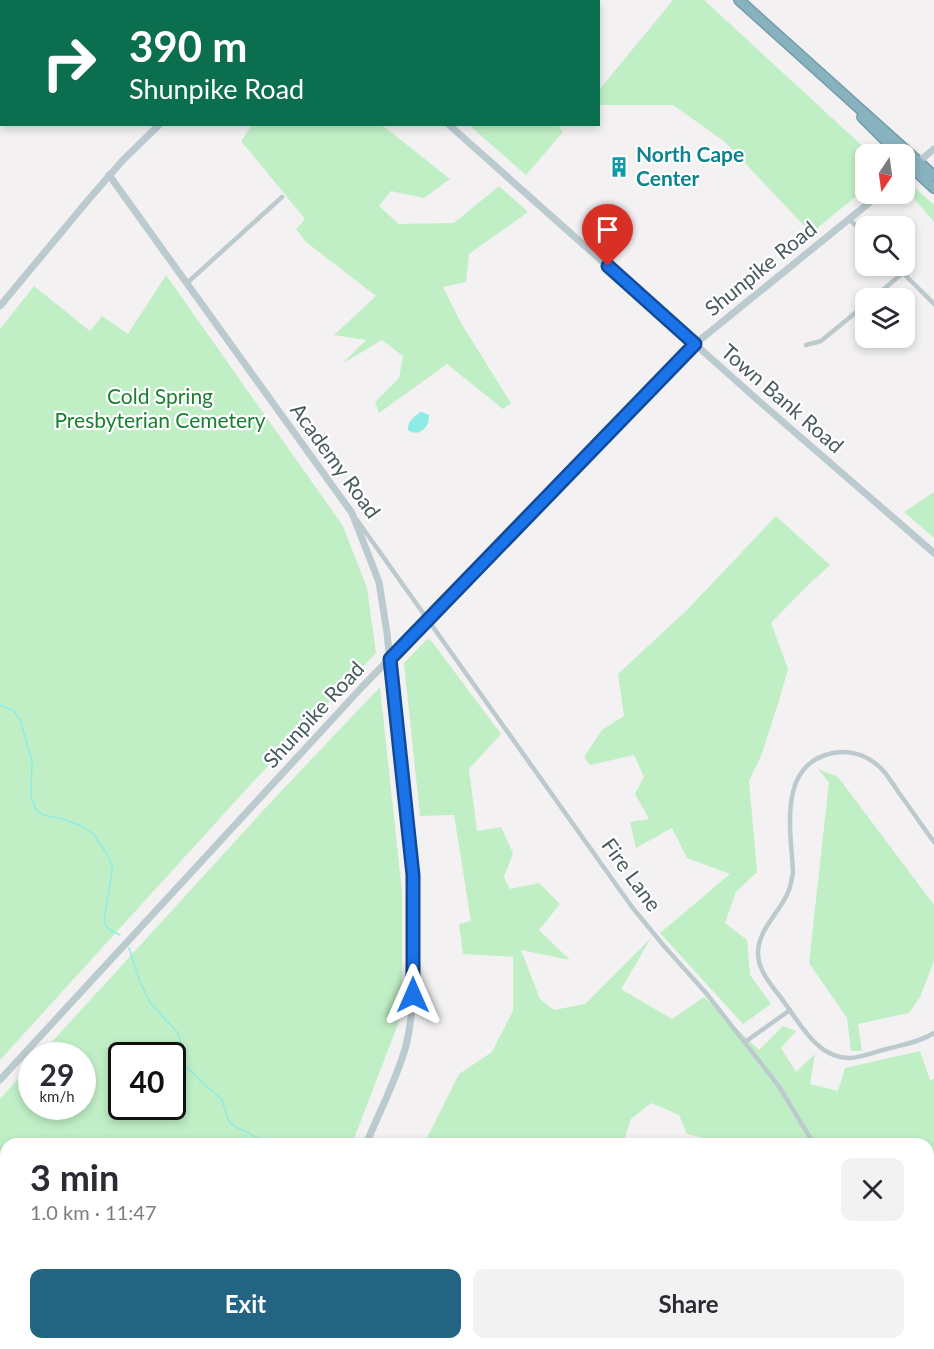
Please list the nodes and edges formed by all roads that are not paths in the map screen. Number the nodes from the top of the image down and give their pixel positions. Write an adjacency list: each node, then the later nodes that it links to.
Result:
1 (739, 0): 2 (highway)
2 (803, 58): 5 (highway); 7 (highway)
3 (158, 126): 8 (street)
4 (450, 126): 22 (street, Town Bank Road)
5 (889, 144)
6 (934, 150): 7 (street)
7 (916, 165): 9 (highway); 10 (highway)
8 (109, 176): 17 (street, Academy Road); 20 (street)
9 (934, 176)
10 (934, 188)
11 (282, 196): 17 (street)
12 (868, 204): 13 (street, Shunpike Road)
13 (849, 219): 14 (street); 22 (street, Shunpike Road)
14 (855, 225)
15 (899, 276): 18 (street)
16 (906, 276): 19 (street)
17 (187, 283): 24 (street, Academy Road)
18 (885, 288)
19 (934, 304)
20 (0, 306)
21 (855, 313): 23 (street)
22 (695, 344): 25 (street, Town Bank Road); 26 (street, Shunpike Road)
23 (806, 345)
24 (352, 513): 26 (street, Academy Road); 27 (street)
25 (934, 553)
26 (428, 620): 27 (street, Shunpike Road); 31 (street, Fire Lane)
27 (390, 659): 32 (street, Shunpike Road); 33 (street)
28 (934, 842): 29 (street)
29 (790, 1010): 30 (street); 31 (street)
30 (934, 1034)
31 (745, 1042): 34 (street, Fire Lane)
32 (0, 1080)
33 (368, 1138)
34 (809, 1138)

